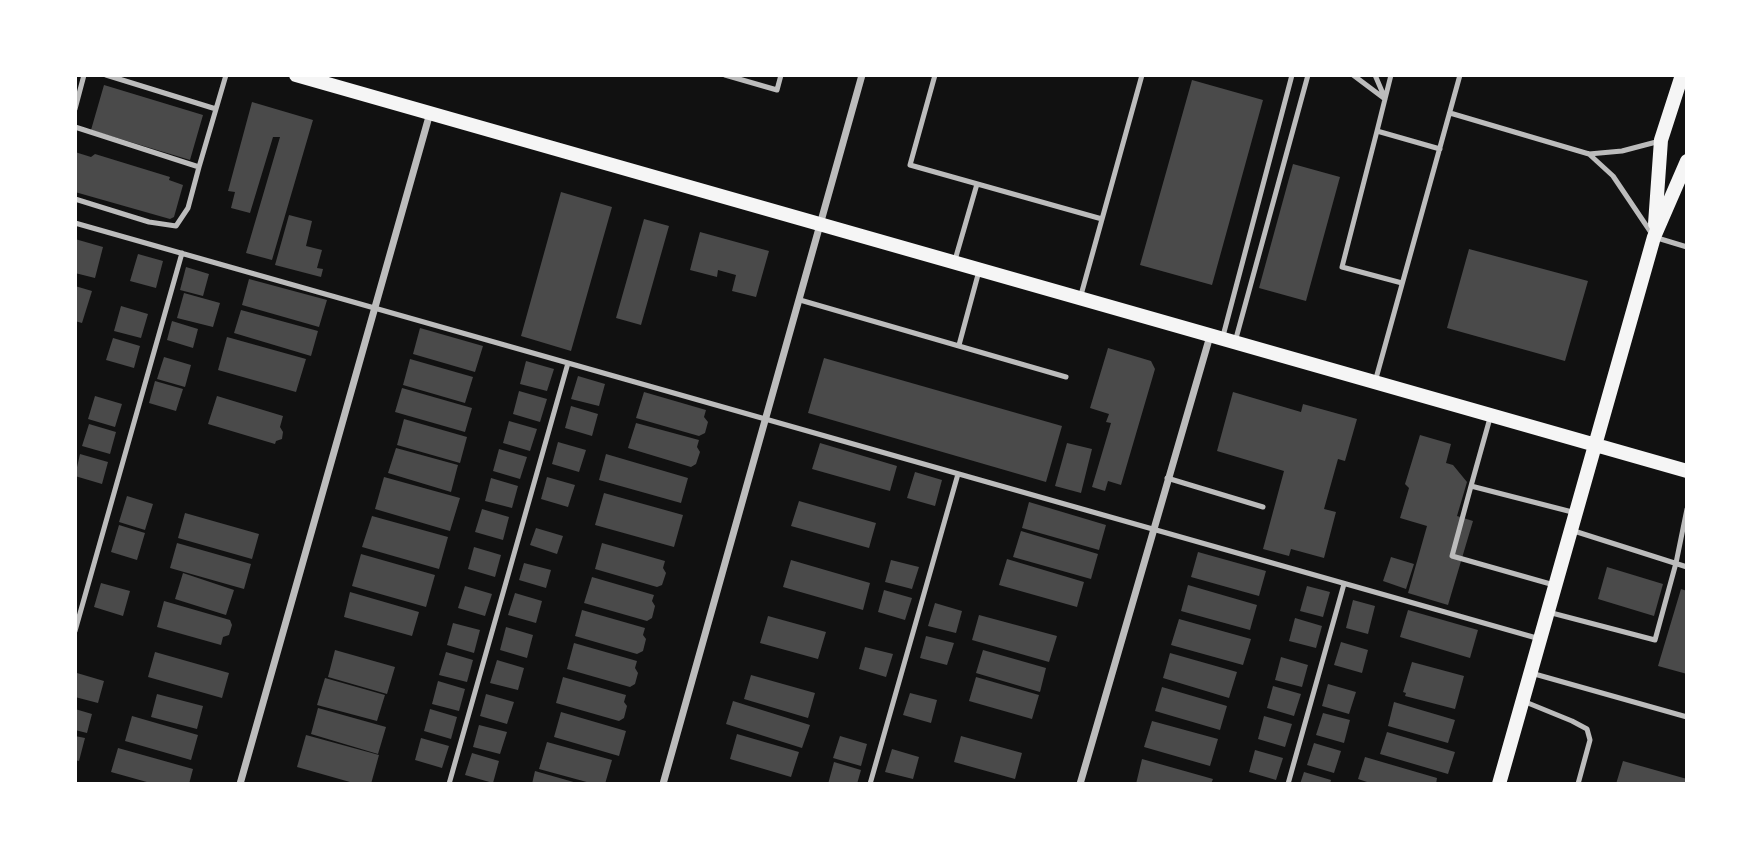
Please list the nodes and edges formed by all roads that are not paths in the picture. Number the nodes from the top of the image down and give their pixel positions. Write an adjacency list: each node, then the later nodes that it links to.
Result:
1 (84, 75): 18 (lane)
2 (106, 75): 19 (lane)
3 (226, 75): 19 (lane)
4 (296, 75): 20 (main road)
5 (725, 75): 6 (lane)
6 (781, 75)
7 (862, 75): 33 (street)
8 (935, 75): 29 (lane)
9 (1142, 75): 31 (lane)
10 (1292, 75): 43 (lane)
11 (1308, 75): 43 (lane)
12 (1353, 75): 17 (lane)
13 (1375, 75): 17 (lane)
14 (1391, 75): 17 (lane)
15 (1460, 75): 21 (lane)
16 (1682, 75): 24 (main road)
17 (1385, 99): 23 (lane)
18 (75, 109)
19 (216, 109): 28 (lane)
20 (430, 113): 33 (main road); 42 (street)
21 (1450, 113): 25 (lane); 26 (lane)
22 (75, 127): 28 (lane)
23 (1377, 131): 25 (lane); 39 (lane)
24 (1661, 140): 26 (lane); 34 (main road)
25 (1440, 149): 39 (lane)
26 (1589, 154): 34 (lane)
27 (1687, 161): 34 (main road)
28 (199, 167): 30 (lane)
29 (977, 184): 31 (lane); 37 (lane)
30 (75, 199)
31 (1102, 219): 40 (lane)
32 (75, 223): 36 (lane)
33 (821, 225): 37 (main road); 41 (street)
34 (1654, 237): 35 (lane); 50 (main road)
35 (1687, 247)
36 (182, 253): 42 (lane); 65 (lane)
37 (954, 262): 38 (main road)
38 (980, 270): 40 (main road); 44 (lane)
39 (1402, 283): 47 (lane)
40 (1080, 298): 43 (main road)
41 (800, 299): 44 (lane); 49 (street)
42 (375, 307): 45 (lane); 70 (street)
43 (1222, 339): 47 (main road); 53 (street)
44 (959, 345): 46 (lane)
45 (568, 363): 49 (lane); 71 (lane)
46 (1066, 377)
47 (1375, 382): 48 (main road)
48 (1490, 415): 50 (main road); 54 (lane)
49 (766, 419): 52 (lane); 72 (street)
50 (1595, 445): 51 (main road); 57 (main road)
51 (1687, 471)
52 (958, 474): 58 (lane); 73 (lane)
53 (1167, 478): 55 (lane); 58 (street)
54 (1471, 486): 57 (lane); 63 (lane)
55 (1263, 507)
56 (1687, 509): 60 (lane)
57 (1576, 513): 59 (main road)
58 (1153, 529): 62 (lane); 74 (street)
59 (1571, 530): 60 (lane); 63 (main road)
60 (1676, 563): 61 (lane); 64 (lane)
61 (1687, 567)
62 (1344, 584): 66 (lane); 75 (lane)
63 (1555, 586): 64 (main road)
64 (1548, 612): 66 (main road)
65 (75, 631)
66 (1540, 639): 67 (main road)
67 (1531, 673): 68 (main road); 69 (lane)
68 (1522, 701): 76 (main road); 77 (lane)
69 (1687, 717)
70 (240, 784)
71 (449, 784)
72 (663, 784)
73 (870, 784)
74 (1080, 784)
75 (1288, 784)
76 (1499, 784)
77 (1578, 784)

